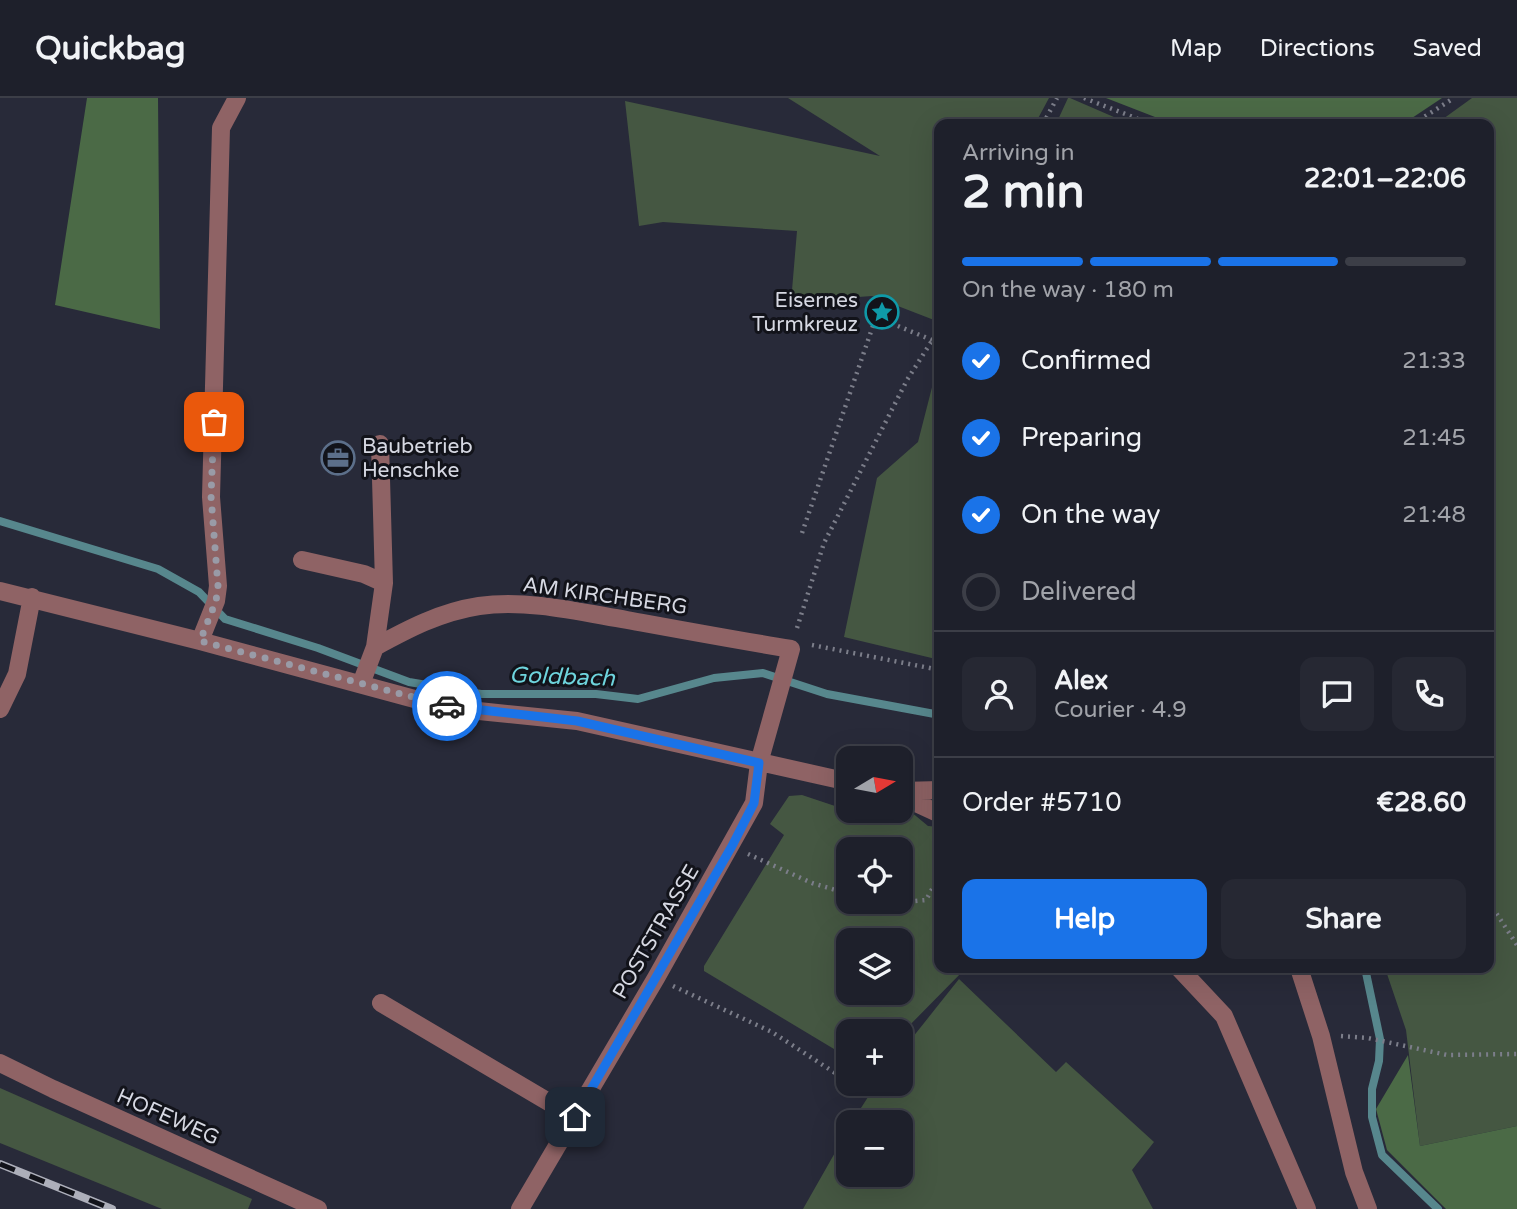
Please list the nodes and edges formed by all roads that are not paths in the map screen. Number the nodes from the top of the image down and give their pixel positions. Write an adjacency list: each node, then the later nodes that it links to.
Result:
1 (237, 98): 7 (street)
2 (380, 444): 4 (street)
3 (302, 560): 4 (street)
4 (384, 583): 8 (street)
5 (0, 591): 6 (street)
6 (32, 597): 7 (street); 10 (street)
7 (200, 641): 9 (street)
8 (373, 652): 9 (street); 11 (street, AM KIRCHBERG)
9 (361, 684): 11 (street)
10 (0, 709)
11 (759, 763): 12 (street); 21 (street, POSTSTRASSE)
12 (836, 779)
13 (934, 790): 14 (street)
14 (914, 792)
15 (914, 800): 16 (street)
16 (934, 811)
17 (1184, 973): 24 (street)
18 (1301, 973): 25 (street)
19 (381, 1003): 21 (street)
20 (0, 1063): 22 (street, HOFEWEG)
21 (575, 1117): 23 (street, POSTSTRASSE)
22 (318, 1209)
23 (520, 1209)
24 (1307, 1209)
25 (1368, 1209)

